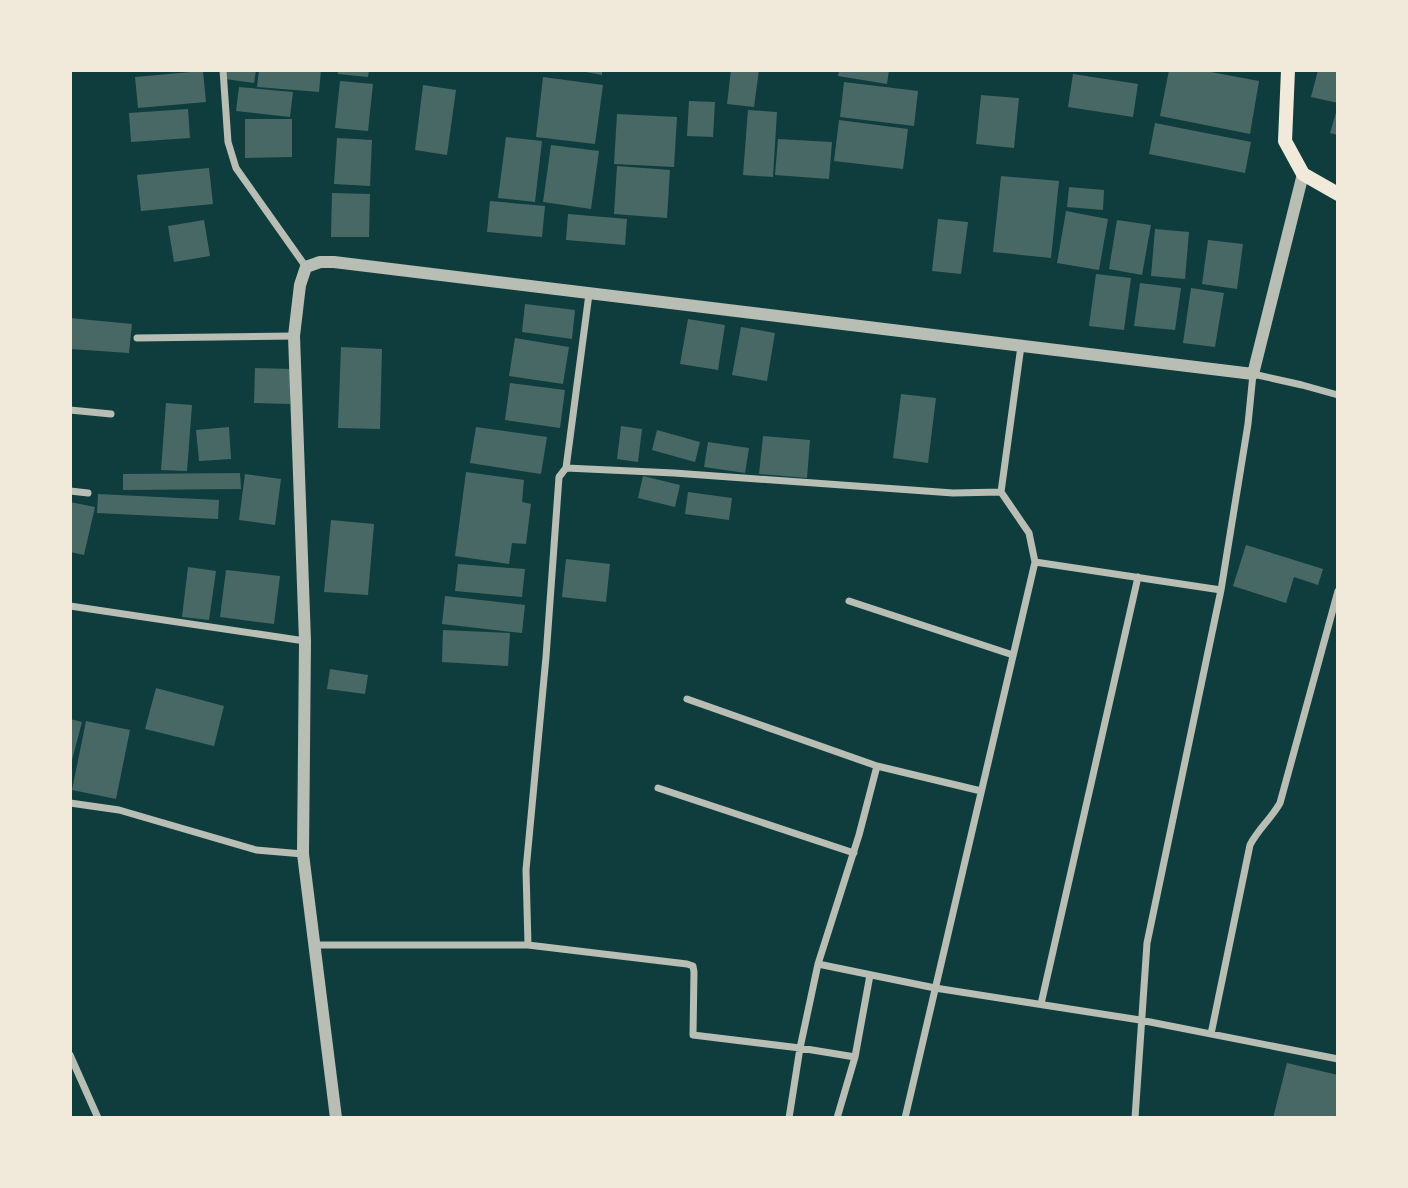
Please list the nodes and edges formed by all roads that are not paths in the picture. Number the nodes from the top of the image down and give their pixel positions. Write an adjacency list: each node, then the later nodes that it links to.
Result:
1 (223, 70): 5 (street)
2 (1288, 70): 3 (main road)
3 (1303, 174): 4 (main road); 10 (street)
4 (1338, 194)
5 (306, 267): 6 (street); 7 (street)
6 (589, 294): 9 (street); 14 (street)
7 (293, 336): 8 (street); 24 (street)
8 (136, 338)
9 (1021, 346): 10 (street); 16 (street)
10 (1253, 374): 11 (street); 20 (street)
11 (1338, 396)
12 (70, 410): 13 (street)
13 (111, 414)
14 (565, 468): 16 (street); 34 (street)
15 (70, 491): 17 (street)
16 (1001, 492): 18 (street)
17 (89, 493)
18 (1035, 562): 19 (street); 25 (street)
19 (1138, 578): 20 (street); 38 (street)
20 (1221, 590): 39 (street)
21 (1338, 591): 40 (street)
22 (849, 601): 25 (street)
23 (70, 606): 24 (street)
24 (305, 640): 32 (street)
25 (1013, 655): 29 (street)
26 (687, 699): 27 (street)
27 (877, 766): 29 (street); 31 (street)
28 (658, 788): 31 (street)
29 (981, 791): 37 (street)
30 (70, 803): 32 (street)
31 (853, 853): 35 (street)
32 (303, 854): 33 (street)
33 (314, 945): 34 (street); 46 (street)
34 (527, 945): 41 (street)
35 (818, 964): 36 (street); 41 (street)
36 (870, 975): 37 (street); 43 (street)
37 (935, 988): 38 (street); 49 (street)
38 (1041, 1004): 39 (street)
39 (1140, 1020): 40 (street); 50 (street)
40 (1212, 1034): 44 (street)
41 (800, 1048): 43 (street); 47 (street)
42 (70, 1055): 45 (street)
43 (855, 1057): 48 (street)
44 (1338, 1059)
45 (99, 1118)
46 (336, 1118)
47 (789, 1118)
48 (837, 1118)
49 (905, 1118)
50 (1135, 1118)

